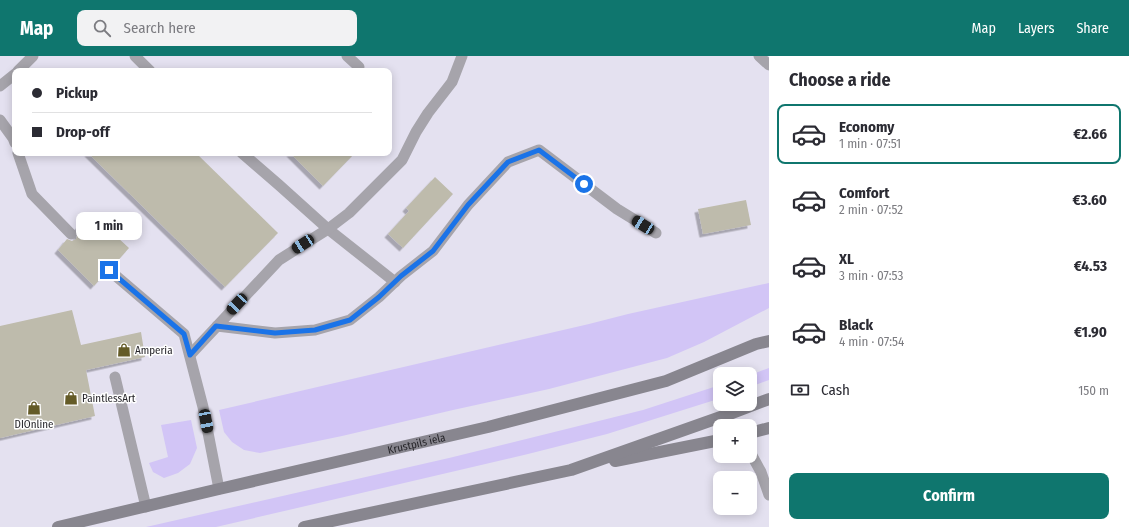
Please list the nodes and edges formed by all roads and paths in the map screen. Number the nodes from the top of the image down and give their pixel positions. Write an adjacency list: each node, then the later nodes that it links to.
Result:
1 (34, 56): 8 (lane)
2 (135, 56): 9 (lane)
3 (347, 56): 7 (lane)
4 (462, 56): 16 (lane)
5 (759, 56): 6 (lane)
6 (769, 65)
7 (359, 67)
8 (21, 68)
9 (147, 68)
10 (12, 76): 11 (lane)
11 (0, 86)
12 (0, 120): 13 (lane)
13 (12, 137)
14 (19, 156): 18 (lane)
15 (245, 156): 16 (lane)
16 (328, 229): 20 (lane); 21 (lane)
17 (656, 233): 20 (lane)
18 (71, 234)
19 (109, 270): 25 (lane)
20 (395, 282): 21 (lane)
21 (216, 326): 25 (lane)
22 (769, 332): 24 (main road)
23 (769, 340): 24 (main road, Krustpils iela)
24 (756, 344): 33 (main road, Krustpils iela)
25 (190, 355): 33 (lane)
26 (115, 377): 35 (lane)
27 (769, 399): 32 (main road)
28 (769, 428): 29 (main road)
29 (757, 431)
30 (713, 441): 32 (main road)
31 (756, 463): 34 (lane)
32 (571, 470): 37 (main road)
33 (219, 489): 35 (main road, Krustpils iela)
34 (769, 495)
35 (146, 507): 36 (main road, Krustpils iela)
36 (58, 527)
37 (304, 527)

